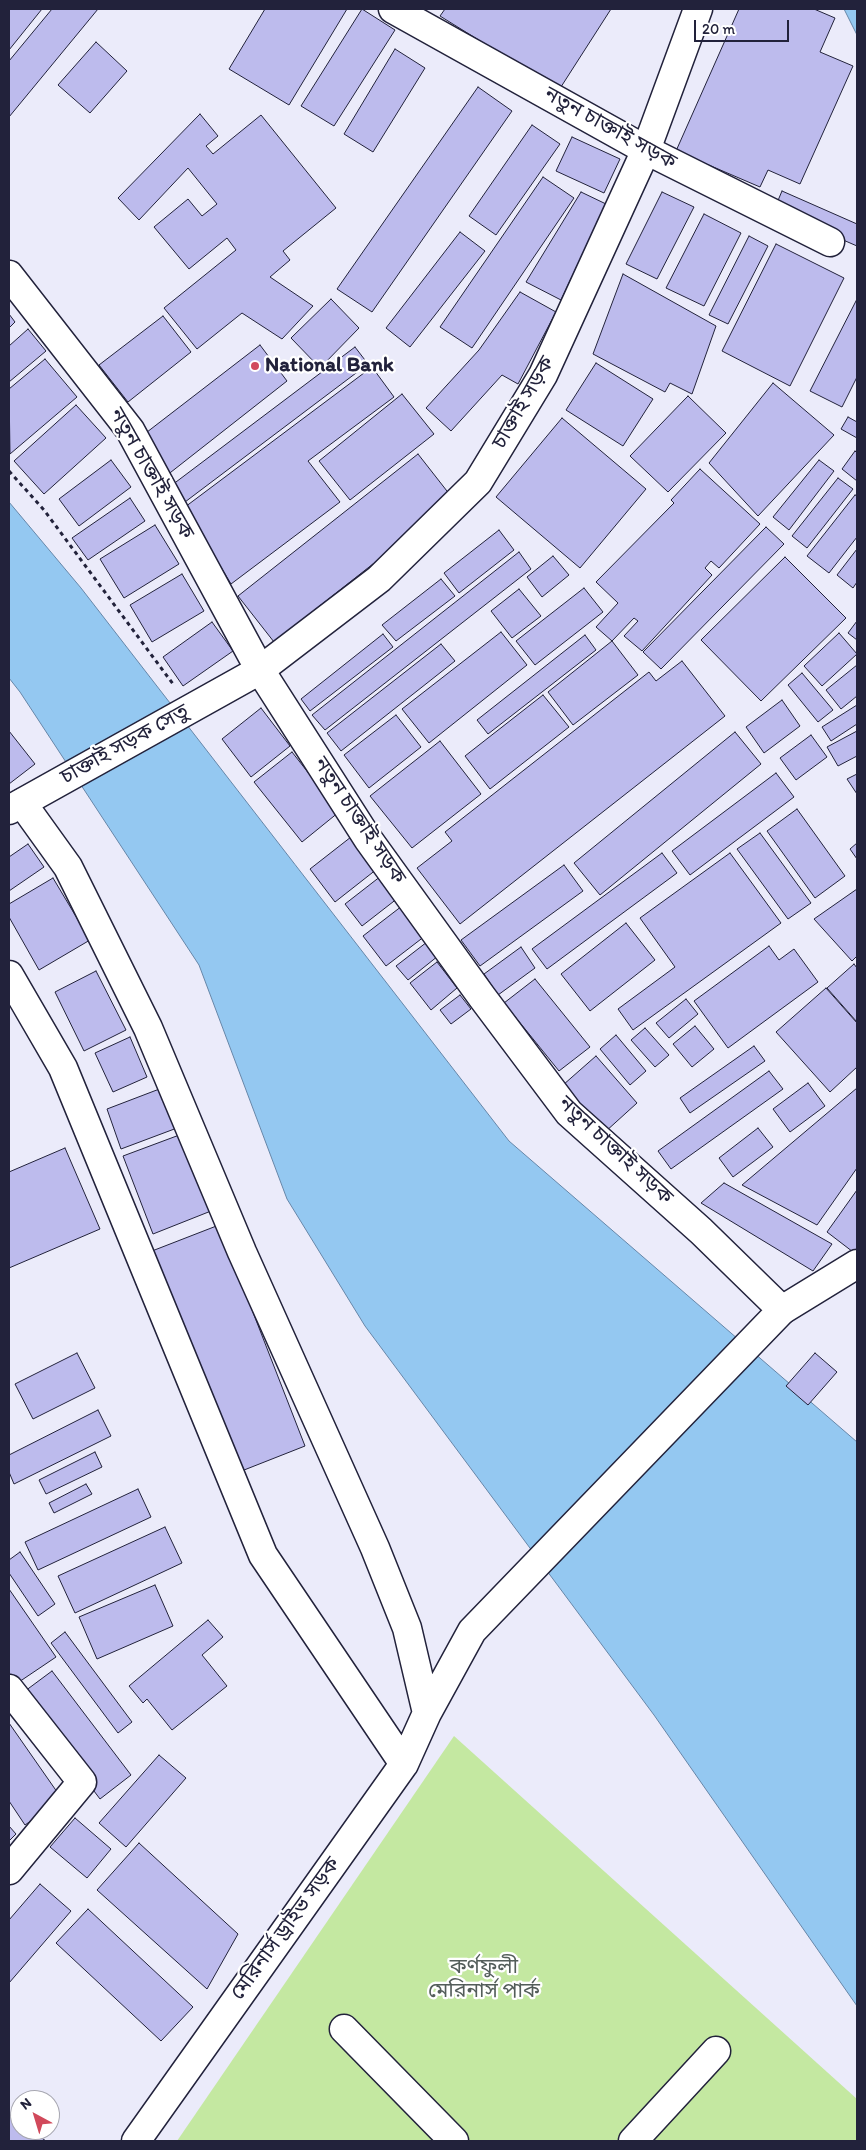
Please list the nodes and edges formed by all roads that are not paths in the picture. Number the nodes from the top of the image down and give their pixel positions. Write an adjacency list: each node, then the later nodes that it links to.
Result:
1 (393, 9): 3 (street, নতুন চাক্তাই সড়ক)
2 (698, 9): 3 (street, চাক্তাই সড়ক)
3 (646, 150): 4 (street, নতুন চাক্তাই সড়ক); 6 (street, চাক্তাই সড়ক)
4 (830, 242)
5 (9, 275): 6 (street, নতুন চাক্তাই সড়ক)
6 (260, 670): 7 (street, চাক্তাই সড়ক); 11 (street, নতুন চাক্তাই সড়ক)
7 (215, 696): 8 (street, চাক্তাই সড়ক সেতু)
8 (22, 803): 13 (street)
9 (9, 975): 14 (street)
10 (857, 1264): 11 (street, মেরিনার্স ড্রাইভ সড়ক)
11 (782, 1310): 13 (street, মেরিনার্স ড্রাইভ সড়ক)
12 (9, 1689): 15 (street)
13 (427, 1713): 14 (street, মেরিনার্স ড্রাইভ সড়ক)
14 (404, 1764): 18 (street, মেরিনার্স ড্রাইভ সড়ক)
15 (9, 1870)
16 (344, 2029): 19 (street)
17 (716, 2052): 20 (street)
18 (136, 2141)
19 (454, 2141)
20 (633, 2141)

